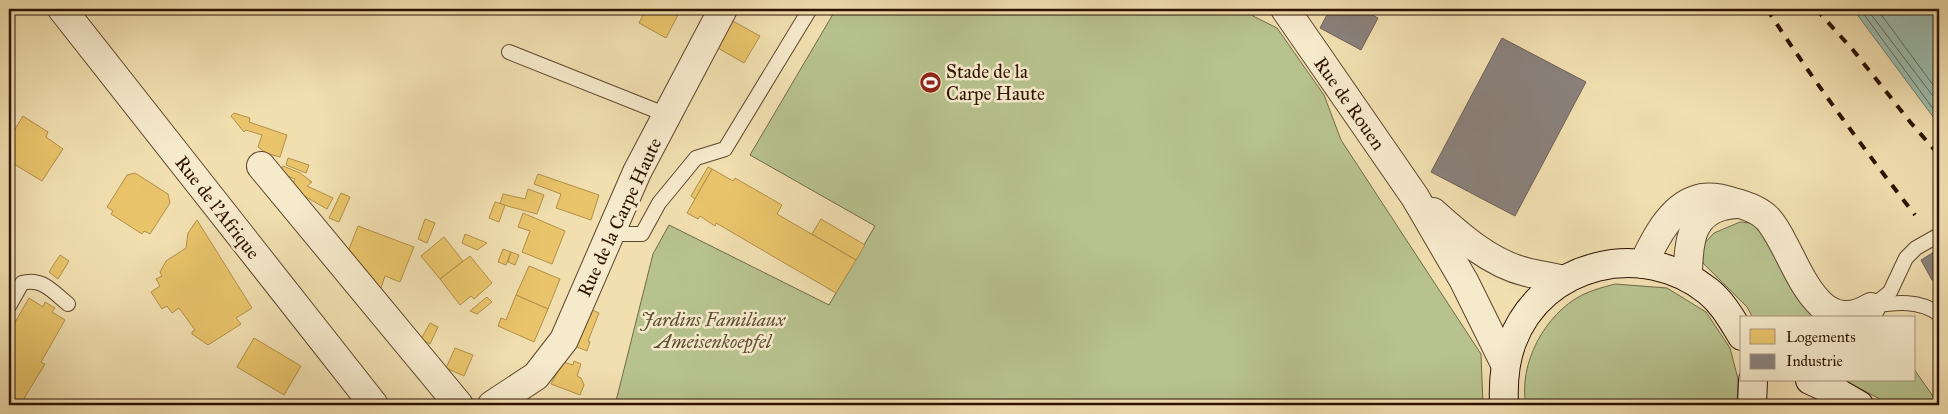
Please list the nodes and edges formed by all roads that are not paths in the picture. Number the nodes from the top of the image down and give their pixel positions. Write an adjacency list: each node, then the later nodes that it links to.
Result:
1 (62, 9): 24 (street, Rue de l'Afrique)
2 (723, 9): 6 (street, Rue de la Carpe Haute)
3 (810, 9): 10 (lane)
4 (1285, 9): 8 (street, Rue de Rouen)
5 (509, 52): 6 (lane)
6 (667, 115): 10 (street, Rue de la Carpe Haute)
7 (262, 166): 25 (street)
8 (1415, 197): 14 (street, Rue de Rouen); 21 (street, Rue de Rouen)
9 (1740, 204): 12 (street); 13 (street); 15 (street)
10 (610, 234): 26 (street, Rue de la Carpe Haute)
11 (1939, 235): 15 (lane)
12 (1643, 264): 13 (street); 14 (street)
13 (1688, 278): 20 (street)
14 (1564, 280): 21 (street)
15 (1881, 299): 16 (lane); 19 (lane)
16 (1939, 302)
17 (68, 304): 18 (lane)
18 (9, 306)
19 (1939, 314)
20 (1740, 333)
21 (1505, 364): 27 (street)
22 (1753, 382): 28 (street)
23 (1814, 382): 29 (street)
24 (374, 405)
25 (459, 405)
26 (492, 405)
27 (1504, 405)
28 (1752, 405)
29 (1859, 405)

